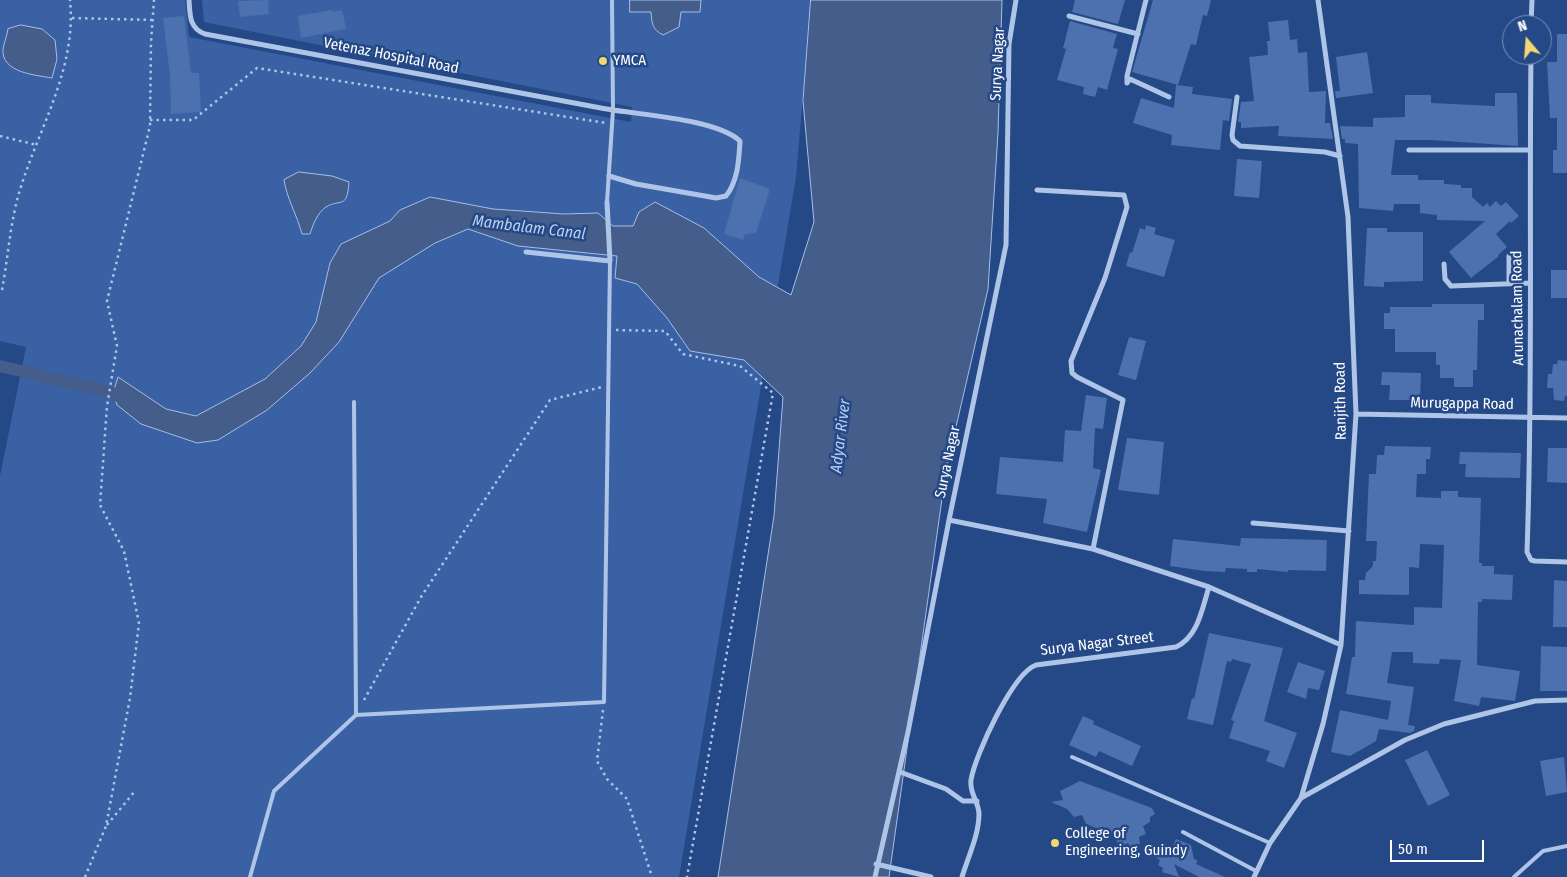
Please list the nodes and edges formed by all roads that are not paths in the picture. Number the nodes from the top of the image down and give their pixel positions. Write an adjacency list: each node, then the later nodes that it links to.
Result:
1 (189, 0): 13 (street, Vetenaz Hospital Road)
2 (612, 0): 13 (lane)
3 (1016, 0): 30 (street, Surya Nagar)
4 (1146, 0): 9 (street)
5 (1318, 0): 16 (street, Ranjith Road)
6 (1532, 0): 7 (street)
7 (1531, 15)
8 (1069, 16): 9 (street)
9 (1138, 34): 11 (street)
10 (1531, 65): 15 (street, Arunachalam Road)
11 (1169, 97)
12 (1237, 97): 16 (street)
13 (613, 110): 17 (lane); 17 (street, Vetenaz Hospital Road)
14 (1409, 150): 15 (street)
15 (1530, 150): 24 (street, Arunachalam Road)
16 (1340, 156): 27 (street, Ranjith Road)
17 (609, 176): 19 (lane)
18 (1037, 190): 33 (street)
19 (607, 202): 22 (street)
20 (526, 252): 22 (street)
21 (1509, 256): 25 (street)
22 (610, 261): 38 (lane)
23 (1444, 264): 25 (street)
24 (1530, 283): 25 (street); 28 (street, Arunachalam Road)
25 (1509, 284)
26 (354, 402): 38 (lane)
27 (1356, 414): 28 (street, Murugappa Road); 32 (street, Ranjith Road)
28 (1532, 418): 29 (street, Murugappa Road); 34 (street, Arunachalam Road)
29 (1567, 418)
30 (949, 520): 33 (street, Surya Nagar); 40 (street)
31 (1253, 523): 32 (street)
32 (1348, 531): 36 (street, Ranjith Road)
33 (1094, 549): 35 (street, Surya Nagar)
34 (1567, 562)
35 (1210, 587): 36 (street, Surya Nagar); 42 (street, Surya Nagar Street)
36 (1341, 645): 41 (street, Ranjith Road)
37 (1567, 700): 41 (street, Ranjith Road)
38 (356, 715): 48 (lane)
39 (1072, 757): 44 (lane)
40 (900, 772): 42 (street); 46 (street)
41 (1301, 798): 44 (street, Ranjith Road)
42 (976, 801): 51 (street, Surya Nagar Street)
43 (1183, 832): 47 (lane)
44 (1270, 843): 47 (street, Ranjith Road)
45 (1567, 846): 53 (lane)
46 (876, 864): 49 (street); 50 (street)
47 (1256, 871): 52 (street, Ranjith Road)
48 (250, 877)
49 (875, 877)
50 (931, 877)
51 (962, 877)
52 (1254, 877)
53 (1514, 877)

